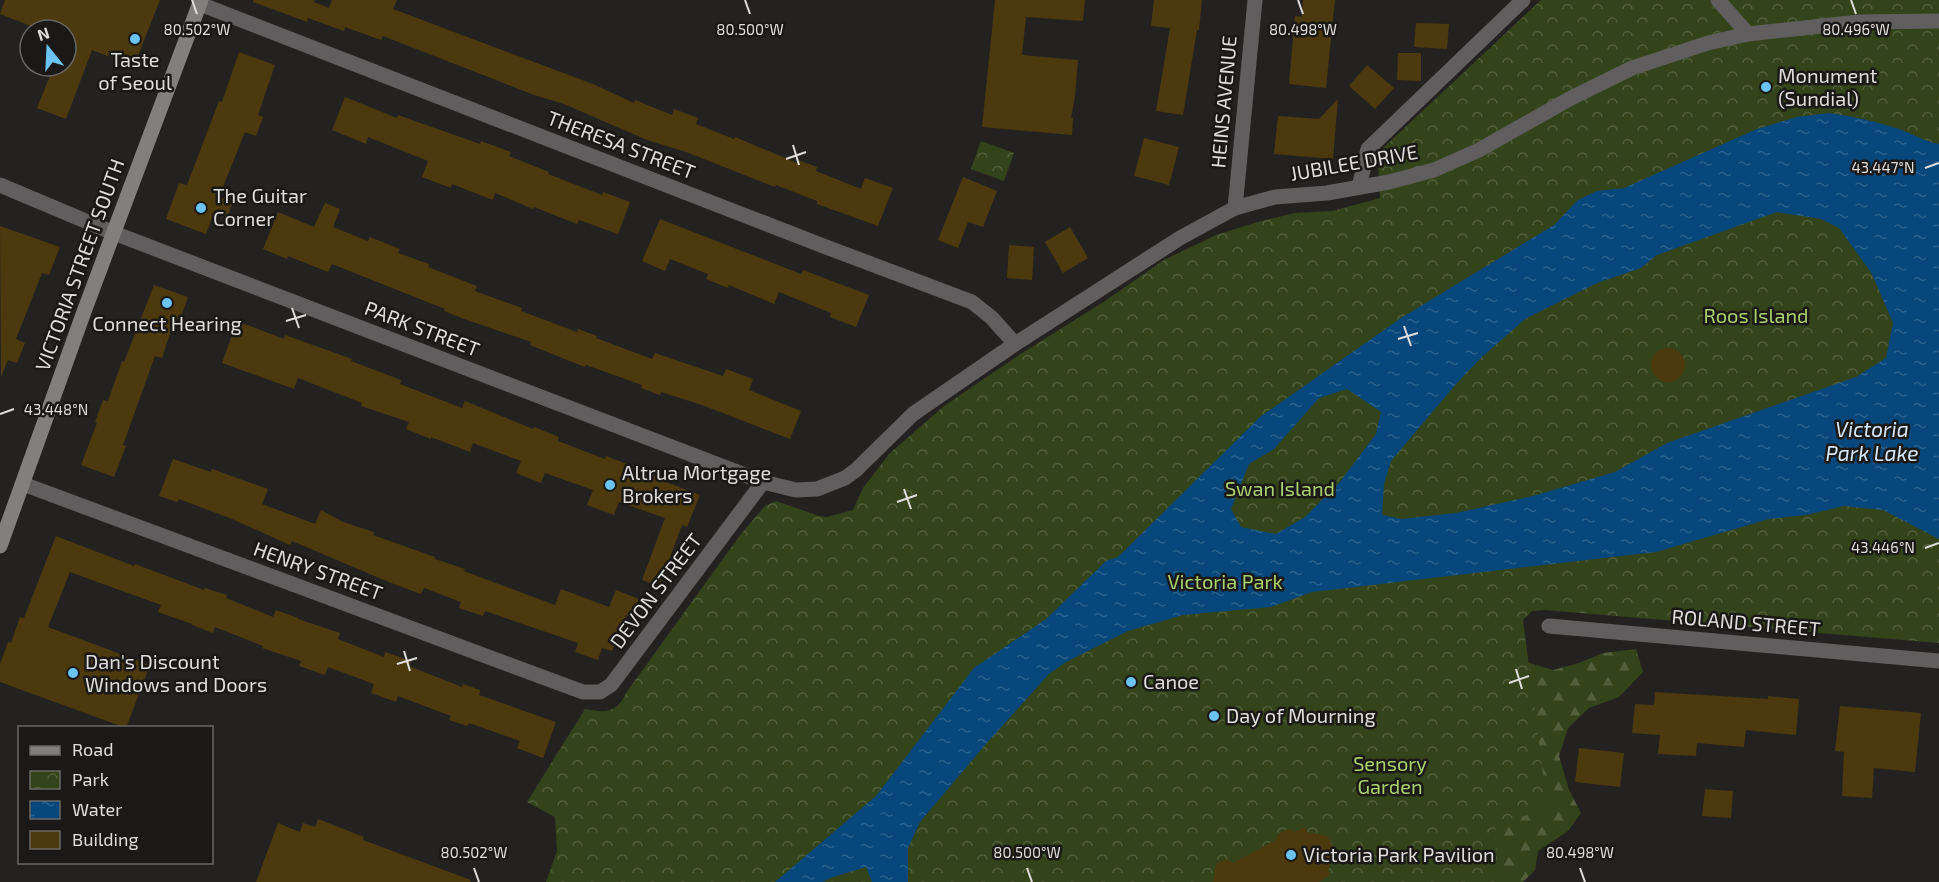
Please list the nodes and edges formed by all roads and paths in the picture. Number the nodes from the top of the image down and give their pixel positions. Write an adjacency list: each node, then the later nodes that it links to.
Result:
1 (1255, 0): 9 (street, HEINS AVENUE)
2 (1523, 0): 8 (street)
3 (1718, 0): 6 (street)
4 (201, 2): 10 (main road, VICTORIA STREET SOUTH); 11 (street, THERESA STREET)
5 (1939, 21): 6 (street, JUBILEE DRIVE)
6 (1748, 34): 8 (street, JUBILEE DRIVE)
7 (0, 185): 10 (street, PARK STREET)
8 (1359, 187): 9 (street, JUBILEE DRIVE)
9 (1235, 208): 11 (street, JUBILEE DRIVE)
10 (114, 233): 12 (street, PARK STREET); 14 (main road, VICTORIA STREET SOUTH)
11 (1015, 344): 13 (street, JUBILEE DRIVE)
12 (763, 482): 13 (street, PARK STREET); 18 (street, DEVON STREET)
13 (833, 482)
14 (23, 484): 15 (main road, VICTORIA STREET SOUTH); 18 (street, HENRY STREET)
15 (0, 546)
16 (1550, 626): 17 (street, ROLAND STREET)
17 (1939, 661)
18 (600, 692)

